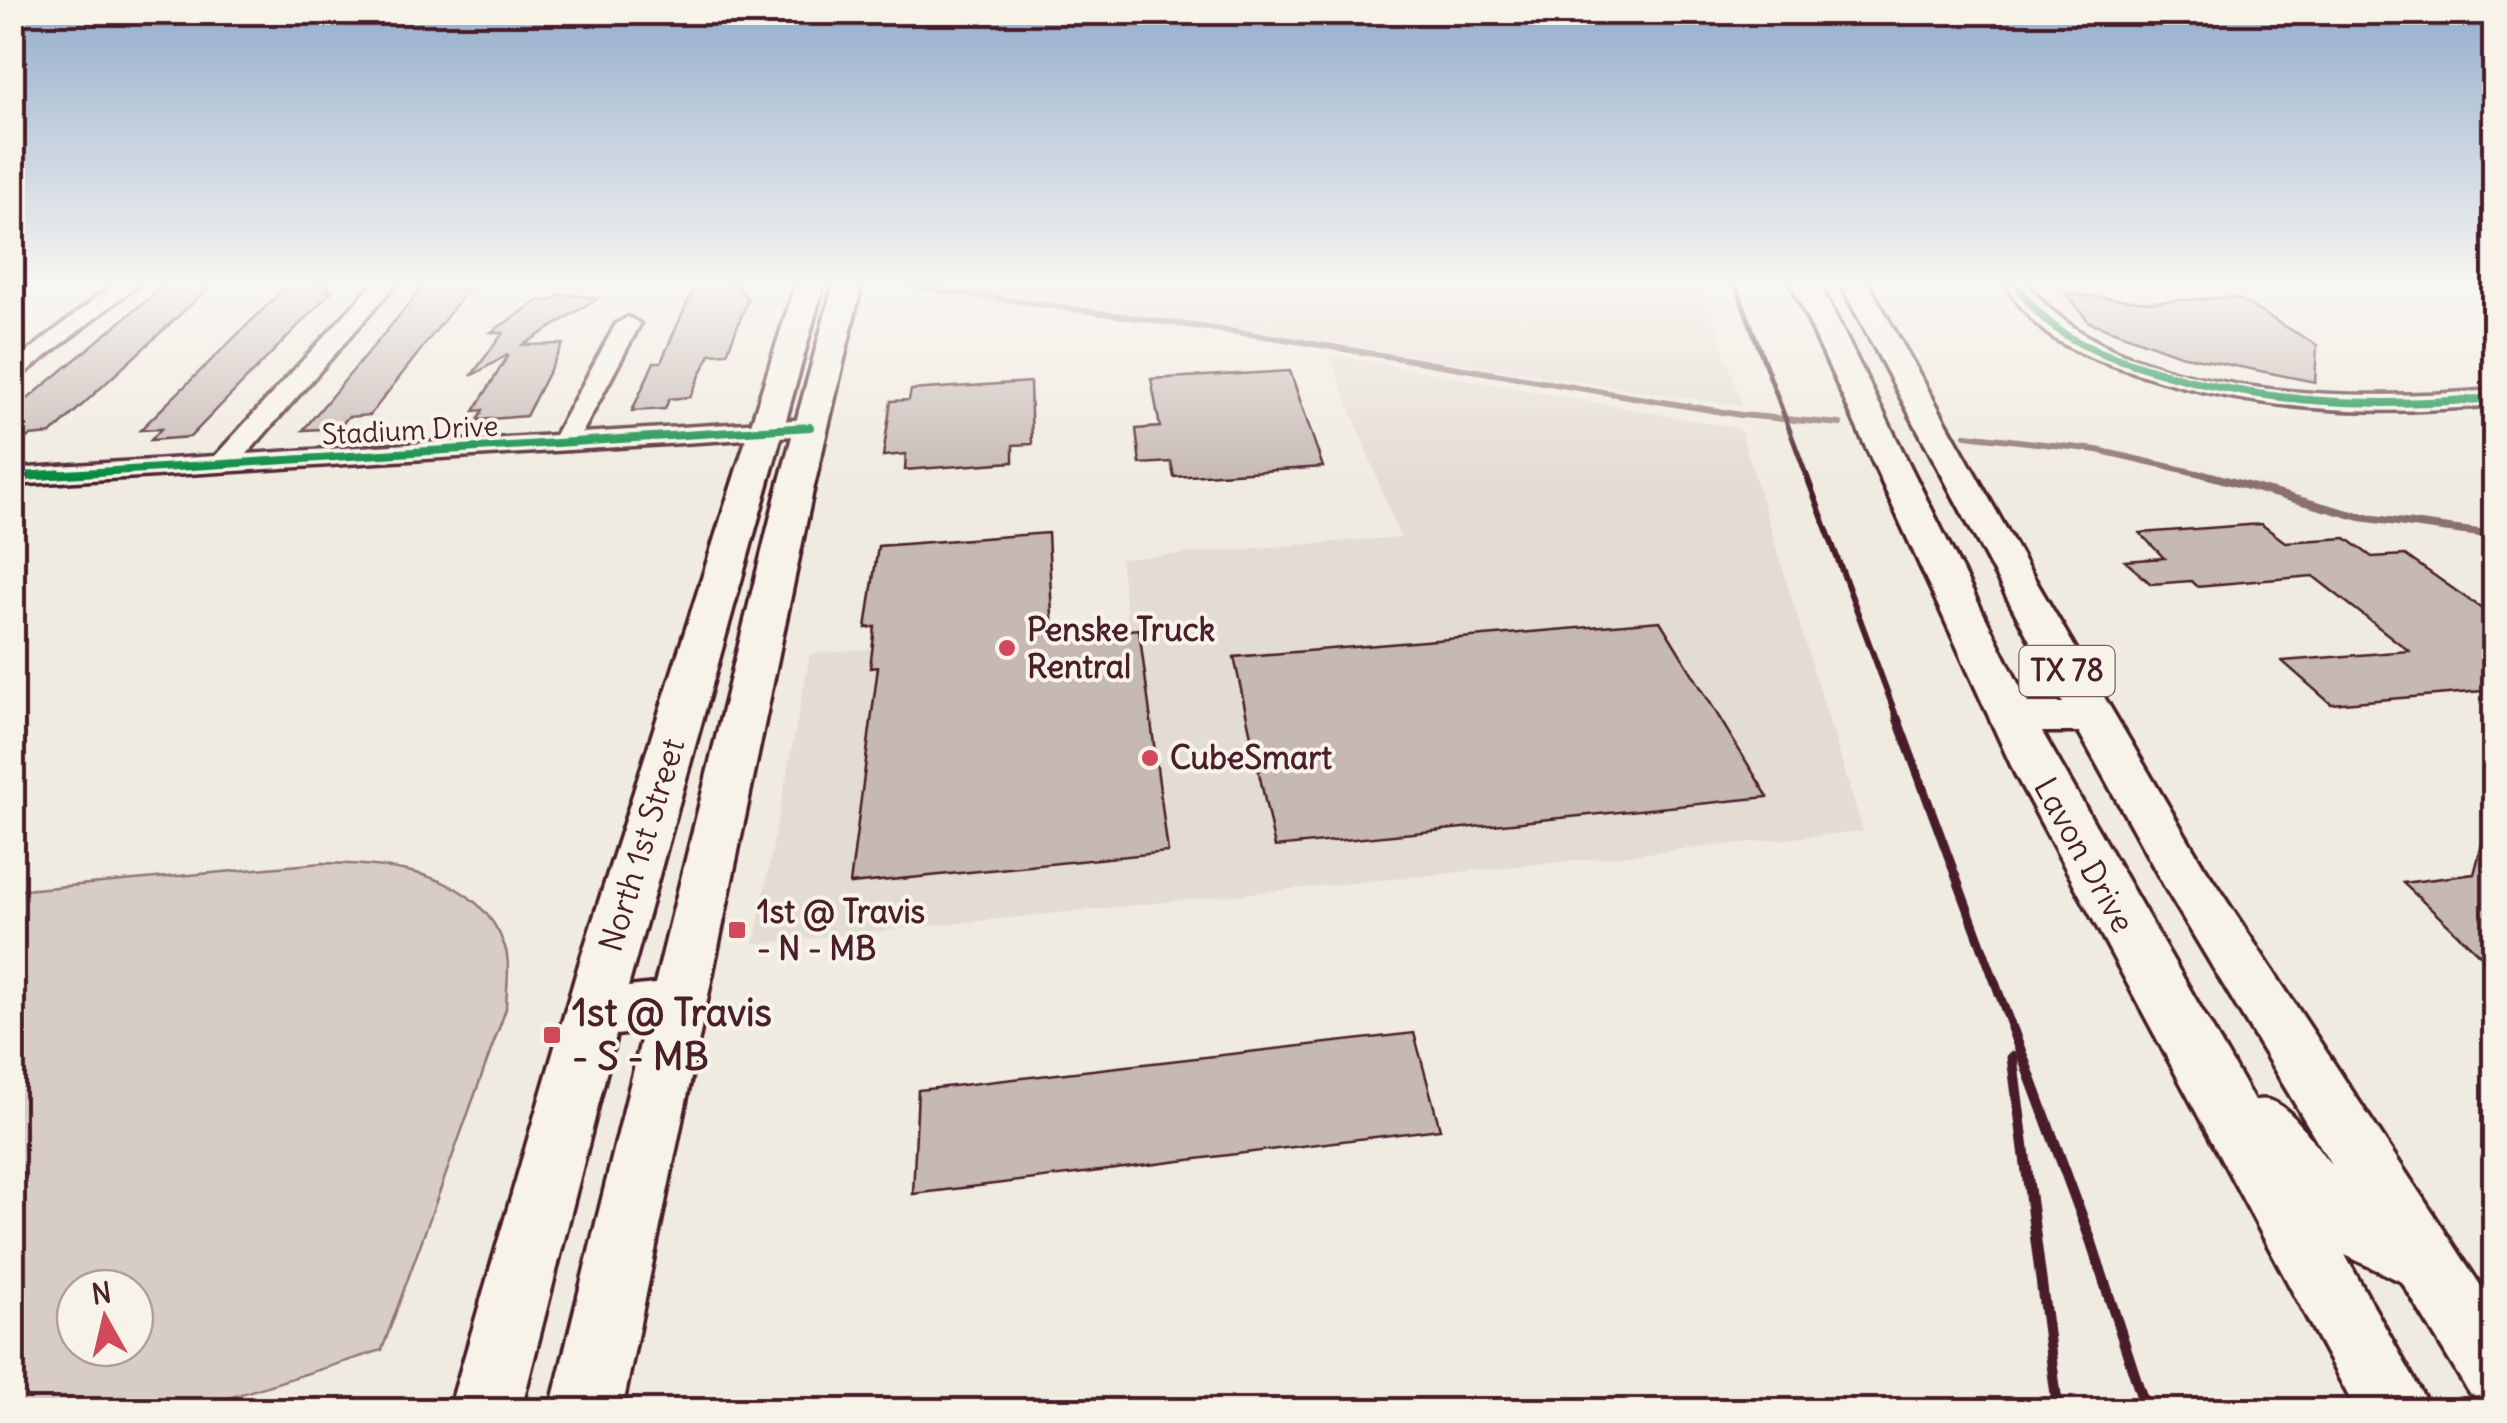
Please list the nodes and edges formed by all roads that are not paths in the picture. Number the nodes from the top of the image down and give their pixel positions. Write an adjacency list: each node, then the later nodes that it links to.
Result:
1 (45, 349): 9 (street)
2 (326, 349): 13 (street)
3 (614, 349): 12 (street)
4 (811, 349): 11 (main road, North 1st Street)
5 (830, 349): 11 (main road, North 1st Street)
6 (1836, 349): 16 (main road, Lavon Drive / TX 78)
7 (1890, 349): 15 (main road, TX 78)
8 (2102, 349): 10 (street)
9 (12, 376)
10 (2494, 398)
11 (789, 429): 12 (street, Stadium Drive); 18 (main road, North 1st Street); 19 (main road, North 1st Street)
12 (564, 444): 13 (street, Stadium Drive)
13 (222, 464): 14 (street, Stadium Drive)
14 (12, 477)
15 (2092, 717): 16 (main road); 20 (main road, TX 78)
16 (2011, 718): 17 (main road, Lavon Drive / TX 78)
17 (2142, 962): 20 (main road); 24 (main road, Lavon Drive / TX 78)
18 (678, 1005): 19 (main road); 23 (main road, North 1st Street)
19 (592, 1014): 22 (main road, North 1st Street)
20 (2425, 1260): 21 (main road, TX 78)
21 (2494, 1368)
22 (485, 1410)
23 (586, 1410)
24 (2395, 1410)

